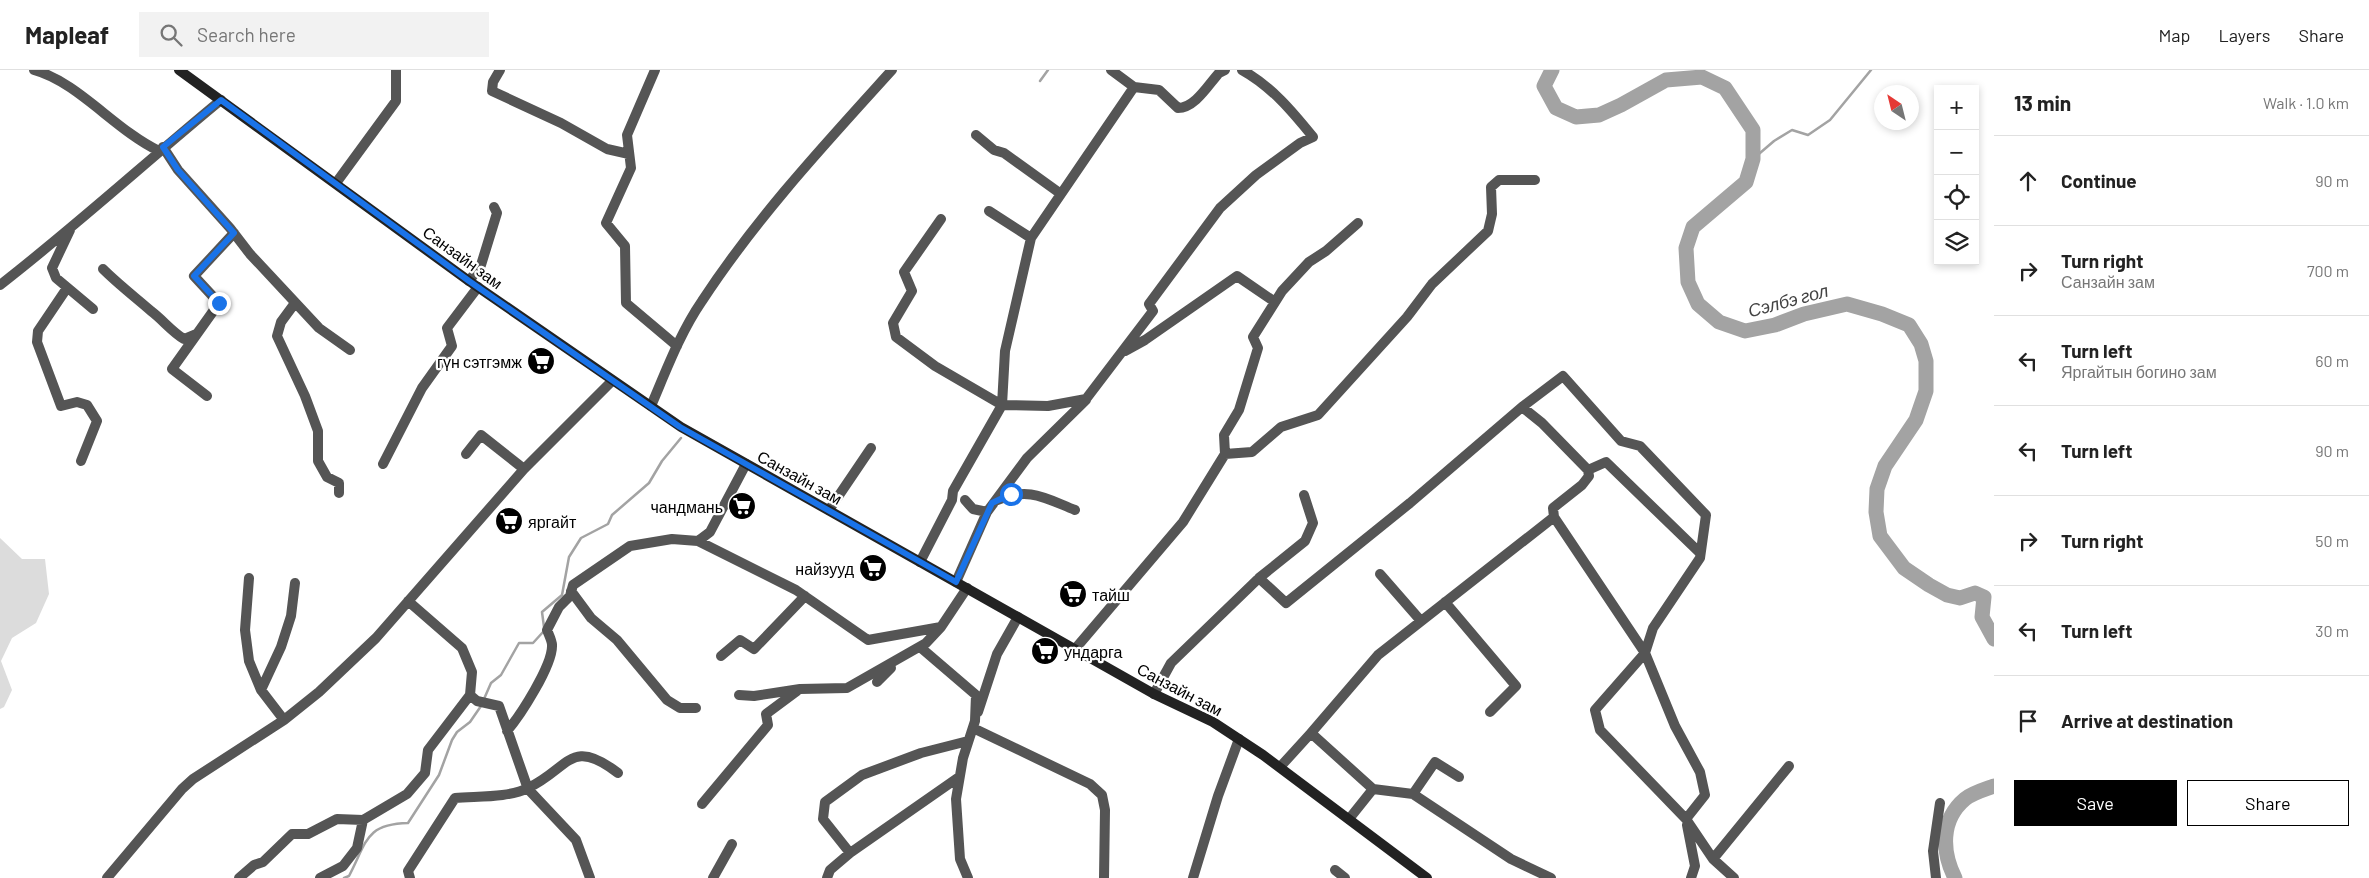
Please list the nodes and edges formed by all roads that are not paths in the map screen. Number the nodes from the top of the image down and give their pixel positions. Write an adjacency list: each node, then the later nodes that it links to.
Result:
1 (34, 70): 13 (street)
2 (179, 70): 11 (main road, Санзайн зам)
3 (396, 70): 16 (street)
4 (500, 70): 14 (street)
5 (655, 70): 14 (street)
6 (892, 70): 33 (street)
7 (1111, 70): 10 (street)
8 (1225, 70): 10 (street)
9 (1242, 70): 35 (street)
10 (1134, 86): 17 (street)
11 (221, 100): 13 (street); 16 (main road, Санзайн зам)
12 (976, 135): 17 (street)
13 (161, 149): 22 (street); 23 (street)
14 (629, 154): 33 (street)
15 (1535, 180): 44 (street)
16 (336, 183): 26 (main road, Санзайн зам)
17 (1061, 194): 24 (street)
18 (494, 207): 26 (street)
19 (989, 210): 24 (street)
20 (941, 219): 40 (street)
21 (1358, 223): 29 (street)
22 (71, 227): 27 (street); 28 (street)
23 (234, 233): 30 (street); 32 (street)
24 (1031, 238): 40 (street)
25 (103, 269): 32 (street)
26 (473, 284): 36 (main road, Санзайн зам); 46 (street)
27 (0, 285)
28 (67, 288): 31 (street); 45 (street)
29 (1275, 302): 35 (street); 44 (street)
30 (295, 303): 34 (street); 50 (street)
31 (94, 309)
32 (197, 333): 37 (street)
33 (677, 346): 39 (street)
34 (350, 350)
35 (1122, 352): 38 (street)
36 (612, 381): 39 (main road, Санзайн зам); 48 (street)
37 (207, 396)
38 (1086, 399): 40 (street); 53 (street)
39 (651, 406): 47 (main road, Санзайн зам)
40 (1002, 406): 59 (street)
41 (1522, 407): 49 (street); 58 (street); 62 (street)
42 (871, 448): 54 (street)
43 (466, 454): 48 (street)
44 (1224, 454): 74 (street)
45 (81, 461)
46 (382, 464)
47 (746, 464): 54 (main road, Санзайн зам); 57 (street)
48 (524, 469): 68 (street)
49 (1588, 470): 56 (street); 58 (street)
50 (339, 493)
51 (1304, 495): 62 (street)
52 (966, 500): 53 (street)
53 (990, 507): 55 (street); 63 (street)
54 (829, 510): 59 (main road, Санзайн зам)
55 (1076, 510)
56 (1554, 518): 69 (street); 75 (street)
57 (698, 541): 66 (street); 67 (street)
58 (1700, 552): 75 (street)
59 (920, 562): 63 (main road, Санзайн зам)
60 (1380, 574): 71 (street)
61 (249, 578): 80 (street)
62 (1259, 578): 81 (street)
63 (956, 582): 65 (main road, Санзайн зам)
64 (295, 583): 80 (street)
65 (967, 588): 70 (main road, Санзайн зам); 72 (street)
66 (571, 591): 84 (street); 88 (street)
67 (805, 596): 72 (street); 76 (street)
68 (408, 601): 83 (street); 86 (street)
69 (1445, 602): 71 (street); 85 (street)
70 (1018, 617): 74 (main road, Санзайн зам); 87 (street)
71 (1421, 621): 89 (street)
72 (941, 627): 73 (street)
73 (920, 647): 77 (street); 87 (street)
74 (1075, 649): 81 (main road, Санзайн зам)
75 (1645, 653): 103 (street); 103 (street)
76 (721, 656)
77 (899, 661): 78 (street); 79 (street)
78 (877, 682)
79 (800, 689): 82 (street); 101 (street)
80 (261, 690): 86 (street)
81 (1154, 694): 90 (main road, Санзайн зам)
82 (739, 695)
83 (470, 696): 88 (street); 104 (street)
84 (696, 708)
85 (1490, 712)
86 (284, 720): 110 (street)
87 (974, 724): 91 (street); 117 (street)
88 (507, 732): 97 (street)
89 (1311, 733): 93 (street); 98 (street)
90 (1239, 739): 93 (main road, Санзайн зам); 118 (street)
91 (968, 741): 95 (street); 106 (street)
92 (1789, 766): 107 (street)
93 (1280, 767): 102 (main road, Санзайн зам)
94 (618, 773): 97 (street)
95 (959, 777): 106 (street); 116 (street)
96 (1460, 777): 99 (street)
97 (528, 789): 113 (street); 114 (street)
98 (1373, 789): 99 (street); 102 (street)
99 (1413, 794): 121 (street)
100 (1940, 803): 124 (street)
101 (702, 804)
102 (1349, 819): 120 (main road, Санзайн зам)
103 (1686, 819): 107 (street); 122 (street)
104 (363, 820): 111 (street); 112 (street)
105 (732, 844): 109 (street)
106 (850, 854): 115 (street)
107 (1713, 858): 123 (street)
108 (1335, 870): 119 (street)
109 (717, 877)
110 (107, 878)
111 (239, 878)
112 (320, 878)
113 (410, 878)
114 (590, 878)
115 (827, 878)
116 (968, 878)
117 (1104, 878)
118 (1193, 878)
119 (1345, 878)
120 (1427, 878)
121 (1551, 878)
122 (1692, 878)
123 (1734, 878)
124 (1936, 878)

